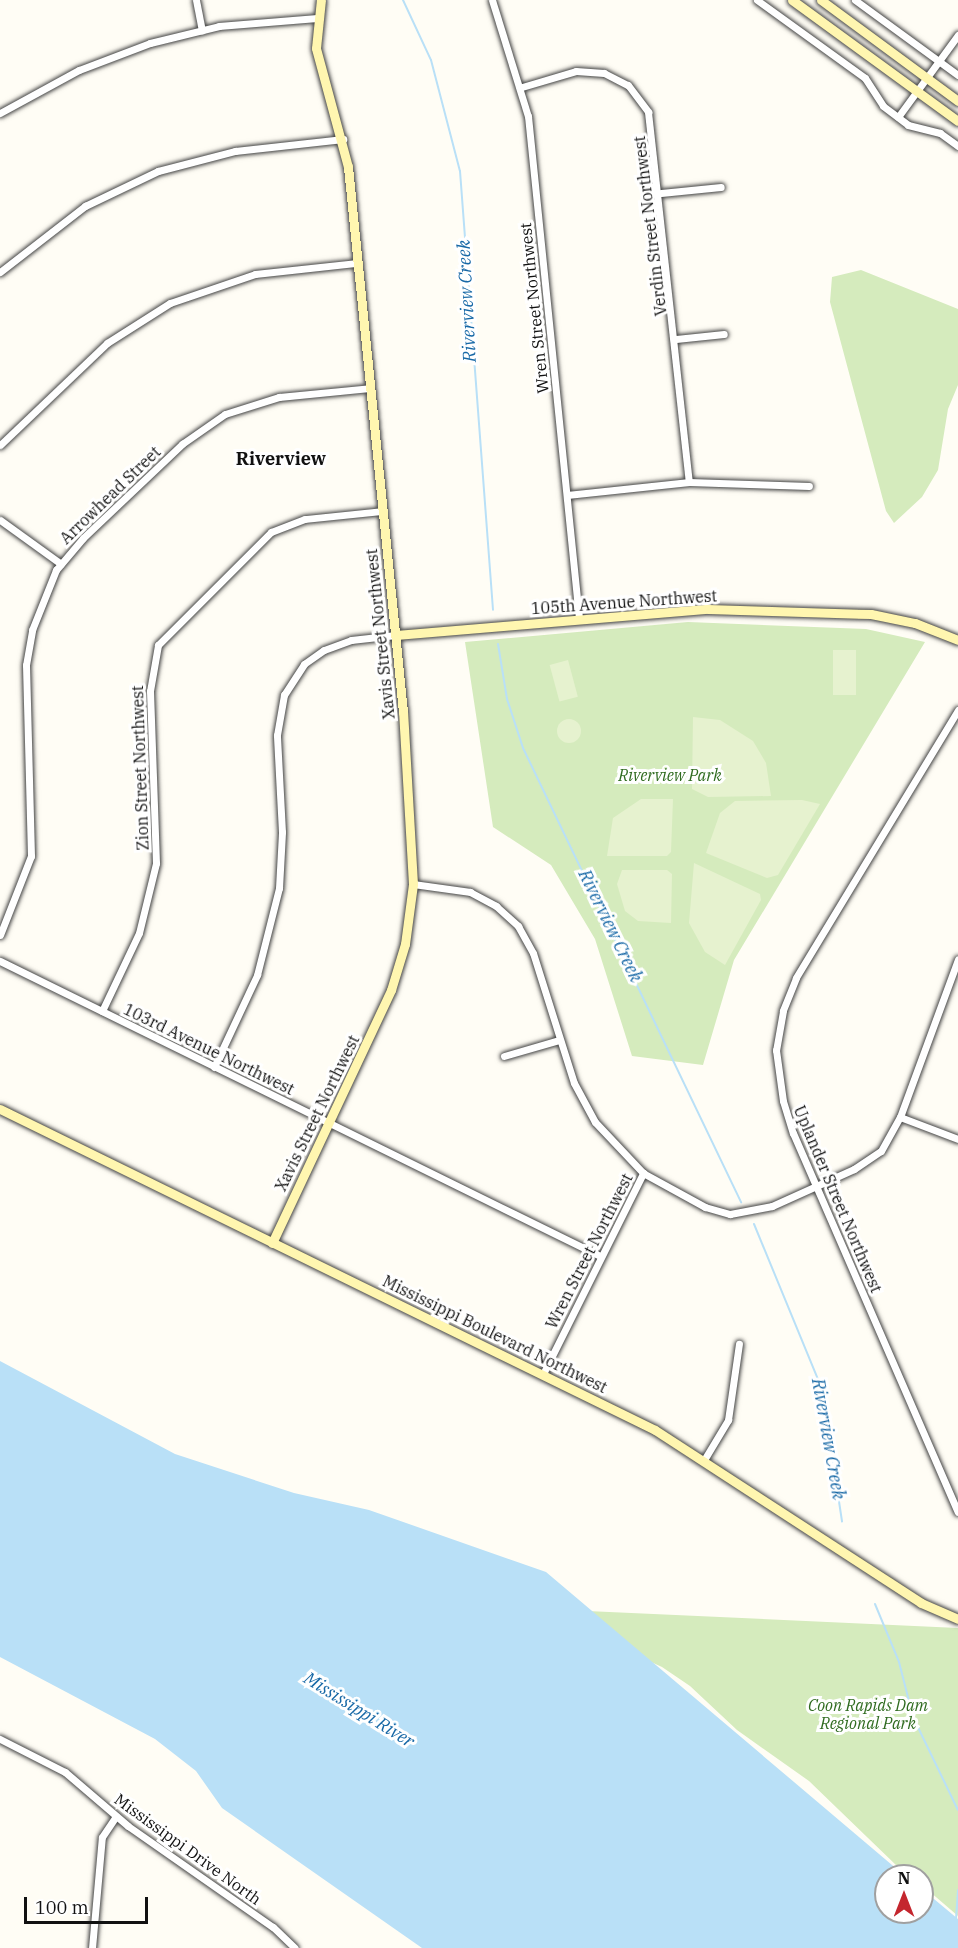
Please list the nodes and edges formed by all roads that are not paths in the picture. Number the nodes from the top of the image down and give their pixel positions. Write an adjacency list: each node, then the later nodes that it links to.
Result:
1 (196, 0): 9 (street)
2 (321, 0): 8 (street, Xavis Street Northwest)
3 (492, 0): 14 (street, Wren Street Northwest)
4 (758, 0): 18 (street)
5 (792, 0): 15 (street)
6 (821, 0): 13 (street)
7 (855, 0): 11 (street)
8 (317, 18): 9 (street); 20 (street, Xavis Street Northwest)
9 (202, 30): 17 (street)
10 (958, 34): 11 (street)
11 (939, 61): 12 (street); 13 (street)
12 (958, 75)
13 (927, 78): 15 (street); 16 (street)
14 (522, 87): 23 (street, Verdin Street Northwest); 32 (street, Wren Street Northwest)
15 (917, 92): 18 (street); 19 (street)
16 (958, 101)
17 (0, 113)
18 (898, 117): 21 (street)
19 (958, 122)
20 (343, 139): 24 (street, Xavis Street Northwest); 25 (street)
21 (958, 146)
22 (722, 187): 23 (street)
23 (660, 193): 27 (street, Verdin Street Northwest)
24 (357, 263): 28 (street, Xavis Street Northwest); 29 (street)
25 (0, 272)
26 (724, 334): 27 (street)
27 (676, 339): 30 (street, Verdin Street Northwest)
28 (370, 388): 33 (street, Xavis Street Northwest); 35 (street, Arrowhead Street)
29 (0, 445)
30 (689, 482): 31 (street); 32 (street)
31 (809, 486)
32 (567, 495): 36 (street, Wren Street Northwest)
33 (383, 511): 37 (street, Xavis Street Northwest); 44 (street, Zion Street Northwest)
34 (0, 520): 35 (street)
35 (61, 564): 41 (street, Arrowhead Street)
36 (579, 618): 37 (street, 105th Avenue Northwest); 38 (street, 105th Avenue Northwest)
37 (396, 635): 40 (street, Xavis Street Northwest); 47 (street)
38 (958, 640)
39 (958, 710): 53 (street, Uplander Street Northwest)
40 (413, 884): 45 (street); 50 (street, Xavis Street Northwest)
41 (0, 935)
42 (958, 959): 49 (street)
43 (0, 962): 44 (street, 103rd Avenue Northwest)
44 (102, 1011): 47 (street, 103rd Avenue Northwest)
45 (559, 1040): 46 (street); 52 (street)
46 (504, 1056)
47 (214, 1067): 50 (street, 103rd Avenue Northwest)
48 (0, 1110): 54 (street, Mississippi Boulevard Northwest)
49 (900, 1117): 51 (street); 53 (street)
50 (329, 1123): 54 (street, Xavis Street Northwest); 55 (street, 103rd Avenue Northwest)
51 (958, 1139)
52 (643, 1173): 53 (street); 55 (street, Wren Street Northwest)
53 (816, 1187): 59 (street, Uplander Street Northwest)
54 (273, 1243): 57 (street, Mississippi Boulevard Northwest)
55 (600, 1256): 57 (street, Wren Street Northwest)
56 (739, 1344): 58 (street)
57 (543, 1374): 58 (street, Mississippi Boulevard Northwest)
58 (704, 1460): 60 (street, Mississippi Boulevard Northwest)
59 (958, 1512)
60 (958, 1619)
61 (0, 1739): 62 (street, Mississippi Drive North)
62 (116, 1816): 63 (street); 64 (street, Mississippi Drive North)
63 (92, 1948)
64 (295, 1948)

